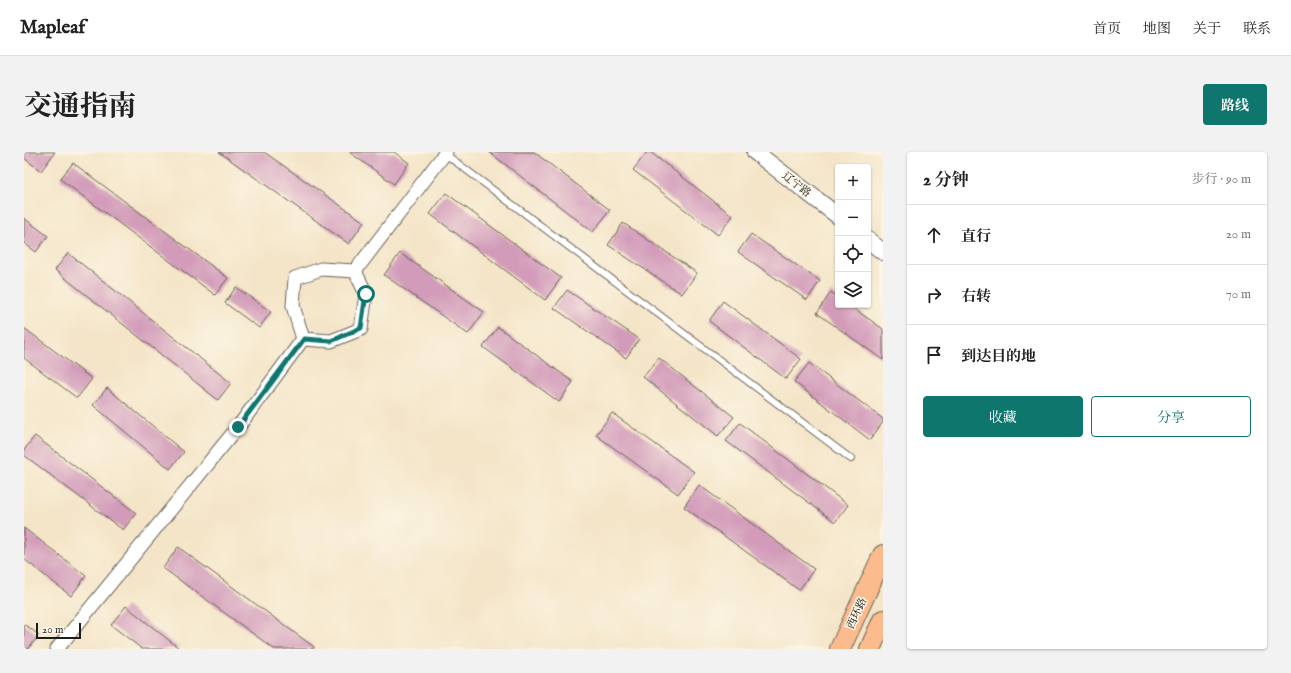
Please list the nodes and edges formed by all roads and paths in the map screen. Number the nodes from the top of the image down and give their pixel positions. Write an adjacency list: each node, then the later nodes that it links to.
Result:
1 (755, 152): 3 (street, 辽宁路)
2 (444, 153): 6 (street); 8 (lane)
3 (835, 214)
4 (871, 242): 5 (street)
5 (883, 252)
6 (355, 271): 7 (street); 7 (street)
7 (304, 339): 11 (street)
8 (851, 459)
9 (883, 555): 12 (main road, 西环路)
10 (883, 620): 13 (main road)
11 (57, 649)
12 (840, 649)
13 (870, 649)

